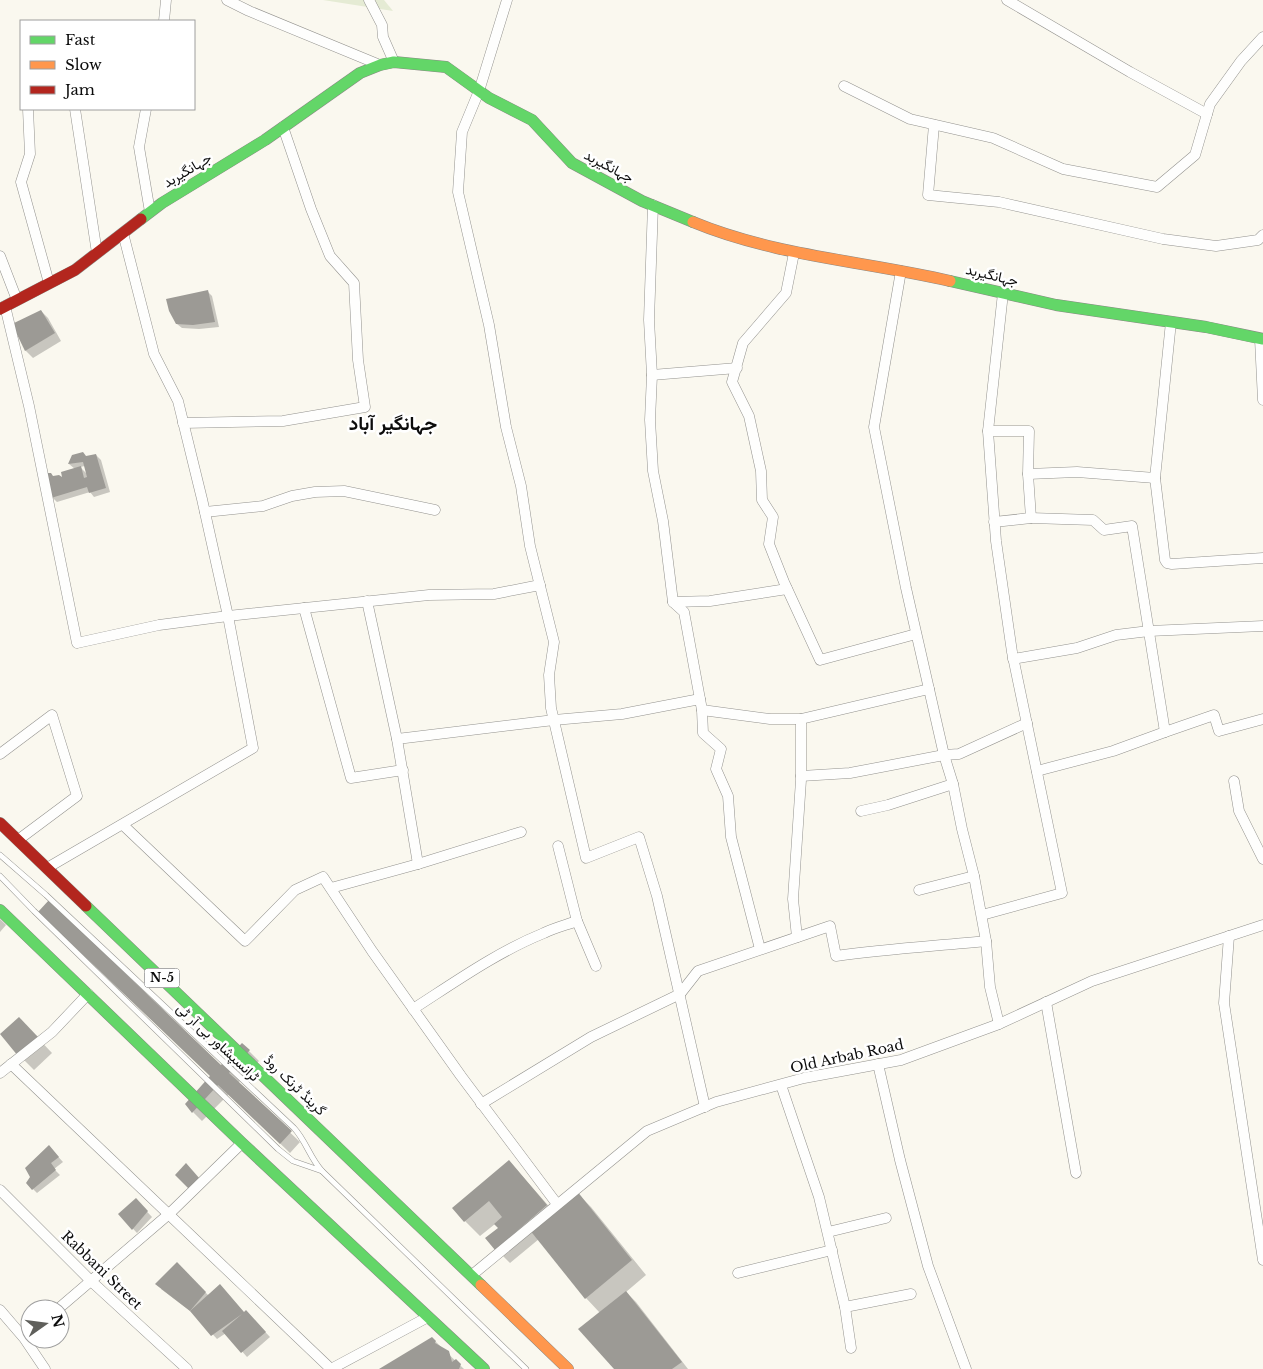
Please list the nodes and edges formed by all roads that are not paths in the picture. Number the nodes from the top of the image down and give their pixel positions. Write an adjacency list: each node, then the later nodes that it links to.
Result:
1 (166, 0): 6 (street)
2 (227, 0): 9 (street)
3 (369, 0): 8 (street)
4 (507, 0): 11 (street)
5 (1007, 0): 15 (street)
6 (164, 20)
7 (1263, 37): 15 (street)
8 (394, 62): 9 (main road, جہانگیربد); 11 (main road, جہانگیربد)
9 (380, 65): 17 (main road, جہانگیربد)
10 (844, 86): 16 (street)
11 (479, 91): 18 (main road, جہانگیربد); 44 (street)
12 (28, 110): 26 (street)
13 (75, 110): 22 (street)
14 (146, 110): 19 (street)
15 (1207, 114): 16 (street)
16 (934, 125): 21 (street)
17 (284, 127): 19 (main road, جہانگیربد); 35 (street)
18 (653, 206): 23 (main road, جہانگیربد); 33 (street)
19 (150, 212): 20 (main road, جہانگیربد)
20 (123, 233): 22 (main road, جہانگیربد); 35 (street)
21 (1263, 235)
22 (97, 252): 26 (main road, جہانگیربد)
23 (794, 253): 25 (main road, جہانگیربد); 32 (street)
24 (0, 256): 28 (street)
25 (900, 271): 27 (main road, جہانگیربد); 52 (street)
26 (49, 283): 28 (main road, جہانگیربد)
27 (1003, 293): 30 (main road, جہانگیربد); 36 (street)
28 (17, 300): 29 (main road, جہانگیربد)
29 (3, 308): 49 (street)
30 (1171, 322): 31 (main road, جہانگیربد); 38 (street)
31 (1262, 339): 34 (street)
32 (736, 368): 33 (street); 45 (street)
33 (652, 375): 47 (street)
34 (1263, 400)
35 (183, 423): 40 (street)
36 (988, 431): 37 (street); 42 (street)
37 (1028, 474): 38 (street); 41 (street)
38 (1155, 478): 43 (street)
39 (435, 510): 40 (street)
40 (205, 512): 49 (street)
41 (1031, 518): 42 (street); 51 (street)
42 (994, 522): 53 (street)
43 (1263, 558)
44 (540, 585): 46 (street); 58 (street)
45 (787, 589): 47 (street); 52 (street)
46 (368, 601): 48 (street); 62 (street)
47 (673, 602): 55 (street)
48 (304, 608): 49 (street); 65 (street)
49 (228, 616): 72 (street)
50 (1263, 626): 51 (street)
51 (1149, 631): 53 (street); 61 (street)
52 (916, 634): 54 (street)
53 (1013, 659): 60 (street)
54 (929, 690): 57 (street); 64 (street)
55 (700, 699): 56 (street); 58 (street)
56 (702, 710): 57 (street); 91 (street)
57 (801, 719): 67 (street)
58 (554, 720): 62 (street); 94 (street)
59 (1263, 720): 61 (street)
60 (1027, 723): 64 (street); 66 (street)
61 (1165, 732): 66 (street)
62 (397, 739): 65 (street)
63 (0, 754): 74 (street)
64 (944, 755): 67 (street); 69 (street)
65 (403, 770): 78 (street)
66 (1037, 771): 85 (street)
67 (801, 776): 89 (street)
68 (1234, 781): 77 (street)
69 (953, 784): 70 (street); 81 (street)
70 (862, 811)
71 (0, 823): 74 (main road, گرینڈ ٹرنک روڈ / N-5)
72 (123, 825): 79 (street); 82 (street)
73 (521, 832): 78 (street)
74 (18, 840): 79 (main road, گرینڈ ٹرنک روڈ / N-5)
75 (558, 846): 86 (street)
76 (0, 855): 105 (lane, ٹرانسپشاور بی آر ٹی)
77 (1263, 859)
78 (418, 864): 82 (street)
79 (47, 868): 115 (main road, گرینڈ ٹرنک روڈ / N-5)
80 (0, 876): 105 (lane, ٹرانسپشاور بی آر ٹی)
81 (974, 876): 83 (street); 85 (street)
82 (331, 888): 96 (street)
83 (919, 890)
84 (0, 910): 93 (main road)
85 (982, 915): 90 (street)
86 (577, 921): 92 (street); 96 (street)
87 (1263, 925): 88 (street, Old Arbab Road)
88 (1229, 936): 95 (street, Old Arbab Road); 113 (street)
89 (797, 937): 90 (street); 91 (street)
90 (986, 941): 97 (street)
91 (760, 949): 94 (street)
92 (596, 966)
93 (88, 994): 98 (street); 104 (main road)
94 (680, 994): 102 (street); 103 (street)
95 (1046, 1002): 97 (street, Old Arbab Road); 106 (street)
96 (413, 1009): 102 (street)
97 (999, 1024): 99 (street, Old Arbab Road)
98 (11, 1064): 100 (street); 109 (street)
99 (878, 1064): 101 (street, Old Arbab Road); 131 (street)
100 (0, 1072)
101 (781, 1085): 103 (street, Old Arbab Road); 111 (street)
102 (481, 1104): 108 (street)
103 (705, 1107): 108 (street, Old Arbab Road)
104 (242, 1143): 109 (street); 121 (main road)
105 (322, 1171): 129 (lane, ٹرانسپشاور بی آر ٹی)
106 (1076, 1173)
107 (0, 1190): 116 (street, Rabbani Street)
108 (557, 1204): 115 (street, Old Arbab Road)
109 (168, 1214): 116 (street); 127 (street)
110 (886, 1218): 111 (street)
111 (828, 1232): 112 (street)
112 (832, 1250): 114 (street); 119 (street)
113 (1263, 1260)
114 (738, 1273)
115 (472, 1275): 130 (main road, گرینڈ ٹرنک روڈ / N-5)
116 (91, 1281): 118 (street); 126 (street, Rabbani Street)
117 (911, 1294): 119 (street)
118 (70, 1299)
119 (845, 1307): 123 (street)
120 (0, 1310): 122 (street)
121 (428, 1317): 127 (street); 128 (main road)
122 (20, 1329)
123 (851, 1348)
124 (34, 1349): 125 (street)
125 (45, 1369)
126 (187, 1369)
127 (331, 1369)
128 (484, 1369)
129 (526, 1369)
130 (568, 1369)
131 (966, 1369)

